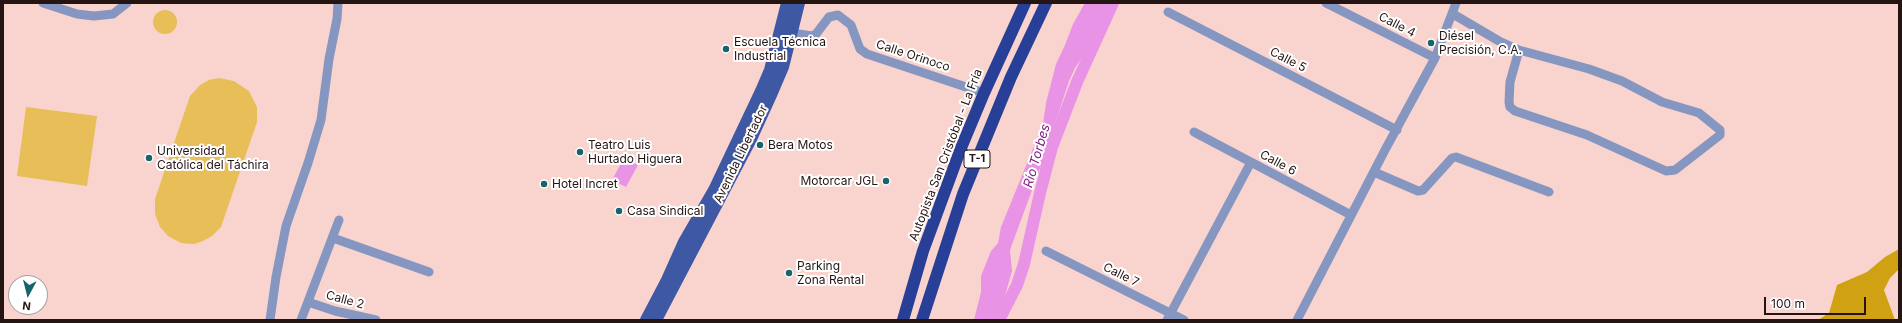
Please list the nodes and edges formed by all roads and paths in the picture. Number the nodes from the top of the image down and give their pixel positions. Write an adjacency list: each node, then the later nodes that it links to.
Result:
1 (43, 3): 2 (street)
2 (127, 3)
3 (338, 3): 28 (street)
4 (787, 3): 31 (main road, Avenida Libertador)
5 (799, 3): 12 (main road, Avenida Libertador)
6 (1025, 3): 15 (highway, Autopista San Cristóbal - La Fría / T-1)
7 (1046, 3): 34 (highway, T-1)
8 (1326, 3): 14 (street, Calle 4)
9 (1456, 3): 11 (street)
10 (1168, 12): 16 (street, Calle 5)
11 (1453, 14): 13 (street); 14 (street)
12 (792, 33): 15 (street, Calle Orinoco); 32 (main road, Avenida Libertador)
13 (1519, 50): 13 (street)
14 (1435, 58): 16 (street)
15 (984, 93): 33 (highway, Autopista San Cristóbal - La Fría / T-1)
16 (1397, 130): 19 (street)
17 (1194, 132): 18 (street, Calle 6)
18 (1251, 162): 21 (street, Calle 6); 27 (street)
19 (1374, 172): 20 (street); 21 (street)
20 (1549, 192)
21 (1351, 215): 36 (street)
22 (339, 220): 23 (street)
23 (333, 238): 25 (street); 26 (street)
24 (1046, 251): 27 (street, Calle 7)
25 (429, 272)
26 (308, 302): 29 (street); 30 (street, Calle 2)
27 (1169, 316): 35 (street, Calle 7)
28 (270, 320)
29 (301, 320)
30 (376, 320)
31 (646, 320)
32 (656, 320)
33 (903, 320)
34 (922, 320)
35 (1184, 320)
36 (1297, 320)

